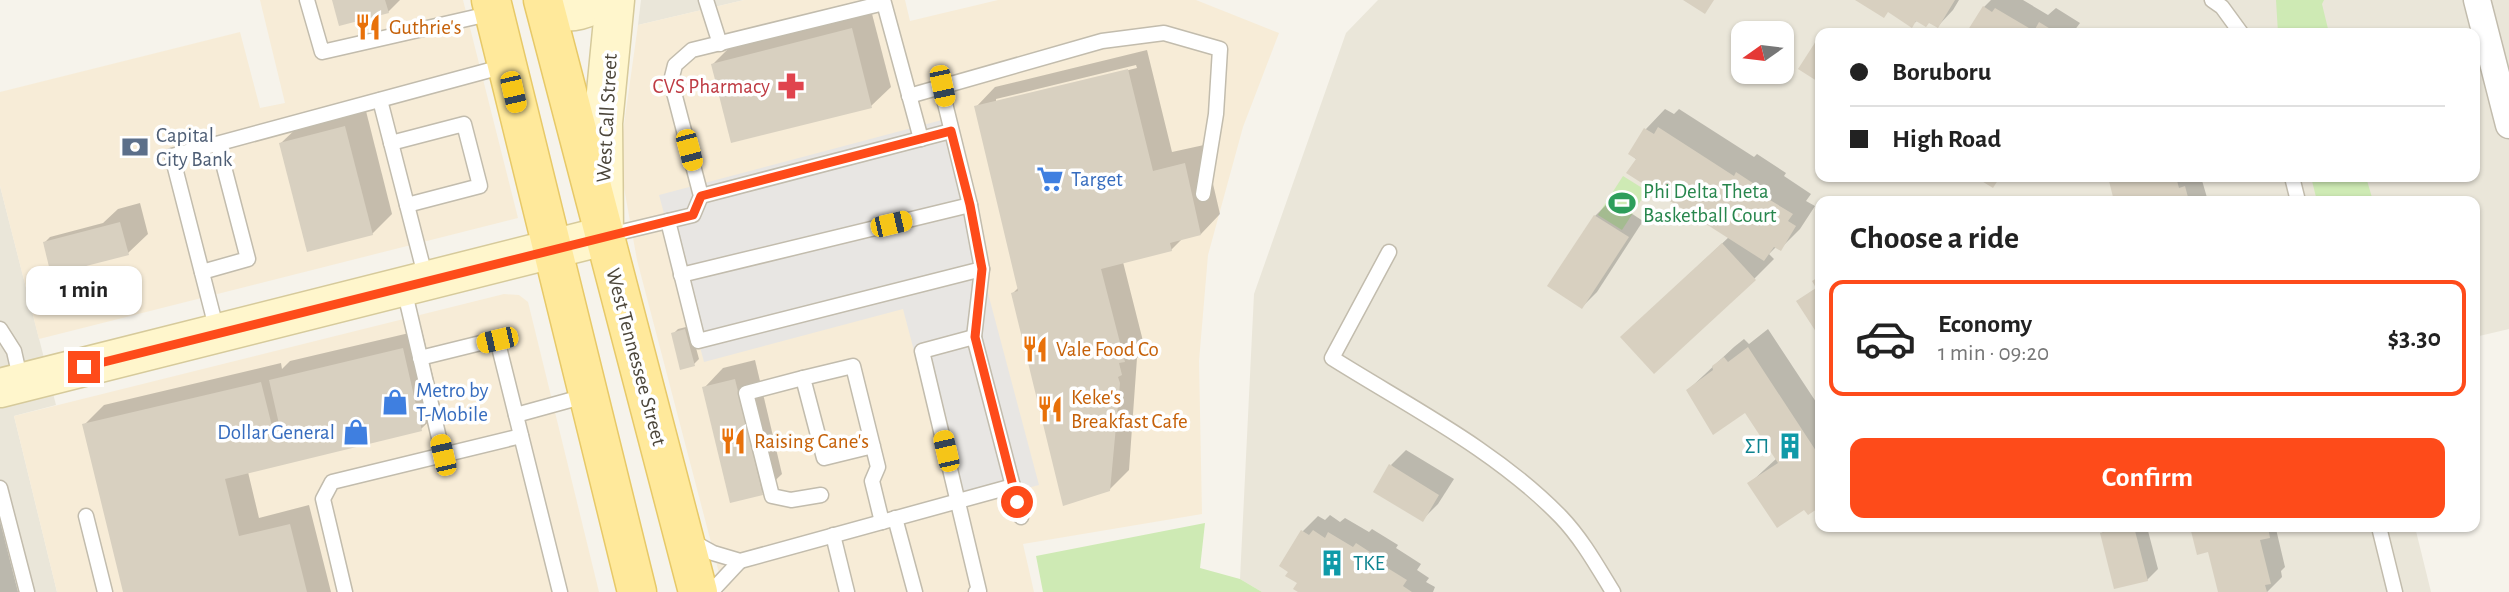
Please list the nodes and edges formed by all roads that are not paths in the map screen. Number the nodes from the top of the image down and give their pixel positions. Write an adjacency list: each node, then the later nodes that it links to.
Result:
1 (307, 0): 8 (lane)
2 (546, 0): 3 (street); 25 (main road, West Tennessee Street)
3 (598, 0)
4 (615, 0): 25 (street, West Call Street)
5 (706, 0): 10 (lane)
6 (2212, 0): 9 (lane)
7 (2477, 0): 15 (street)
8 (492, 6): 11 (main road)
9 (2237, 28)
10 (720, 44): 13 (lane); 21 (lane)
11 (507, 66): 14 (lane); 26 (main road)
12 (942, 86): 13 (lane); 16 (lane); 20 (lane)
13 (909, 96): 17 (lane)
14 (380, 100): 18 (lane); 19 (lane)
15 (2509, 125)
16 (951, 131): 17 (lane); 23 (lane)
17 (921, 139): 21 (lane)
18 (391, 143): 22 (lane); 22 (lane)
19 (218, 144): 29 (lane); 29 (lane)
20 (1203, 194)
21 (701, 196): 24 (lane)
22 (407, 205): 31 (lane)
23 (970, 205): 28 (lane); 30 (lane)
24 (668, 221): 25 (lane); 30 (lane)
25 (604, 236): 26 (street); 52 (main road, West Tennessee Street)
26 (551, 249): 31 (street); 38 (main road)
27 (1389, 252): 64 (lane)
28 (982, 269): 30 (lane); 34 (lane)
29 (202, 272): 33 (lane)
30 (681, 275)
31 (415, 284): 33 (street); 35 (lane)
32 (0, 328): 37 (lane)
33 (218, 333): 37 (street)
34 (975, 337): 43 (lane); 46 (lane)
35 (420, 358): 39 (lane); 42 (lane)
36 (803, 378): 41 (lane); 41 (lane); 45 (lane)
37 (11, 386)
38 (587, 396): 39 (lane); 58 (main road)
39 (516, 415): 40 (lane)
40 (521, 436): 42 (lane); 57 (lane)
41 (873, 446): 49 (lane)
42 (443, 455): 56 (lane)
43 (1013, 486): 46 (lane); 48 (lane)
44 (0, 488): 54 (lane)
45 (821, 495)
46 (958, 500): 49 (lane); 63 (lane)
47 (86, 516): 55 (lane)
48 (1021, 517)
49 (889, 520): 51 (lane); 62 (lane)
50 (2380, 532): 65 (lane)
51 (833, 535): 53 (lane); 61 (lane)
52 (683, 537): 53 (lane); 59 (main road, West Tennessee Street)
53 (740, 561): 60 (lane)
54 (27, 592)
55 (105, 592)
56 (345, 592)
57 (559, 592)
58 (637, 592)
59 (698, 592)
60 (712, 592)
61 (847, 592)
62 (915, 592)
63 (976, 592)
64 (1613, 592)
65 (2395, 592)

